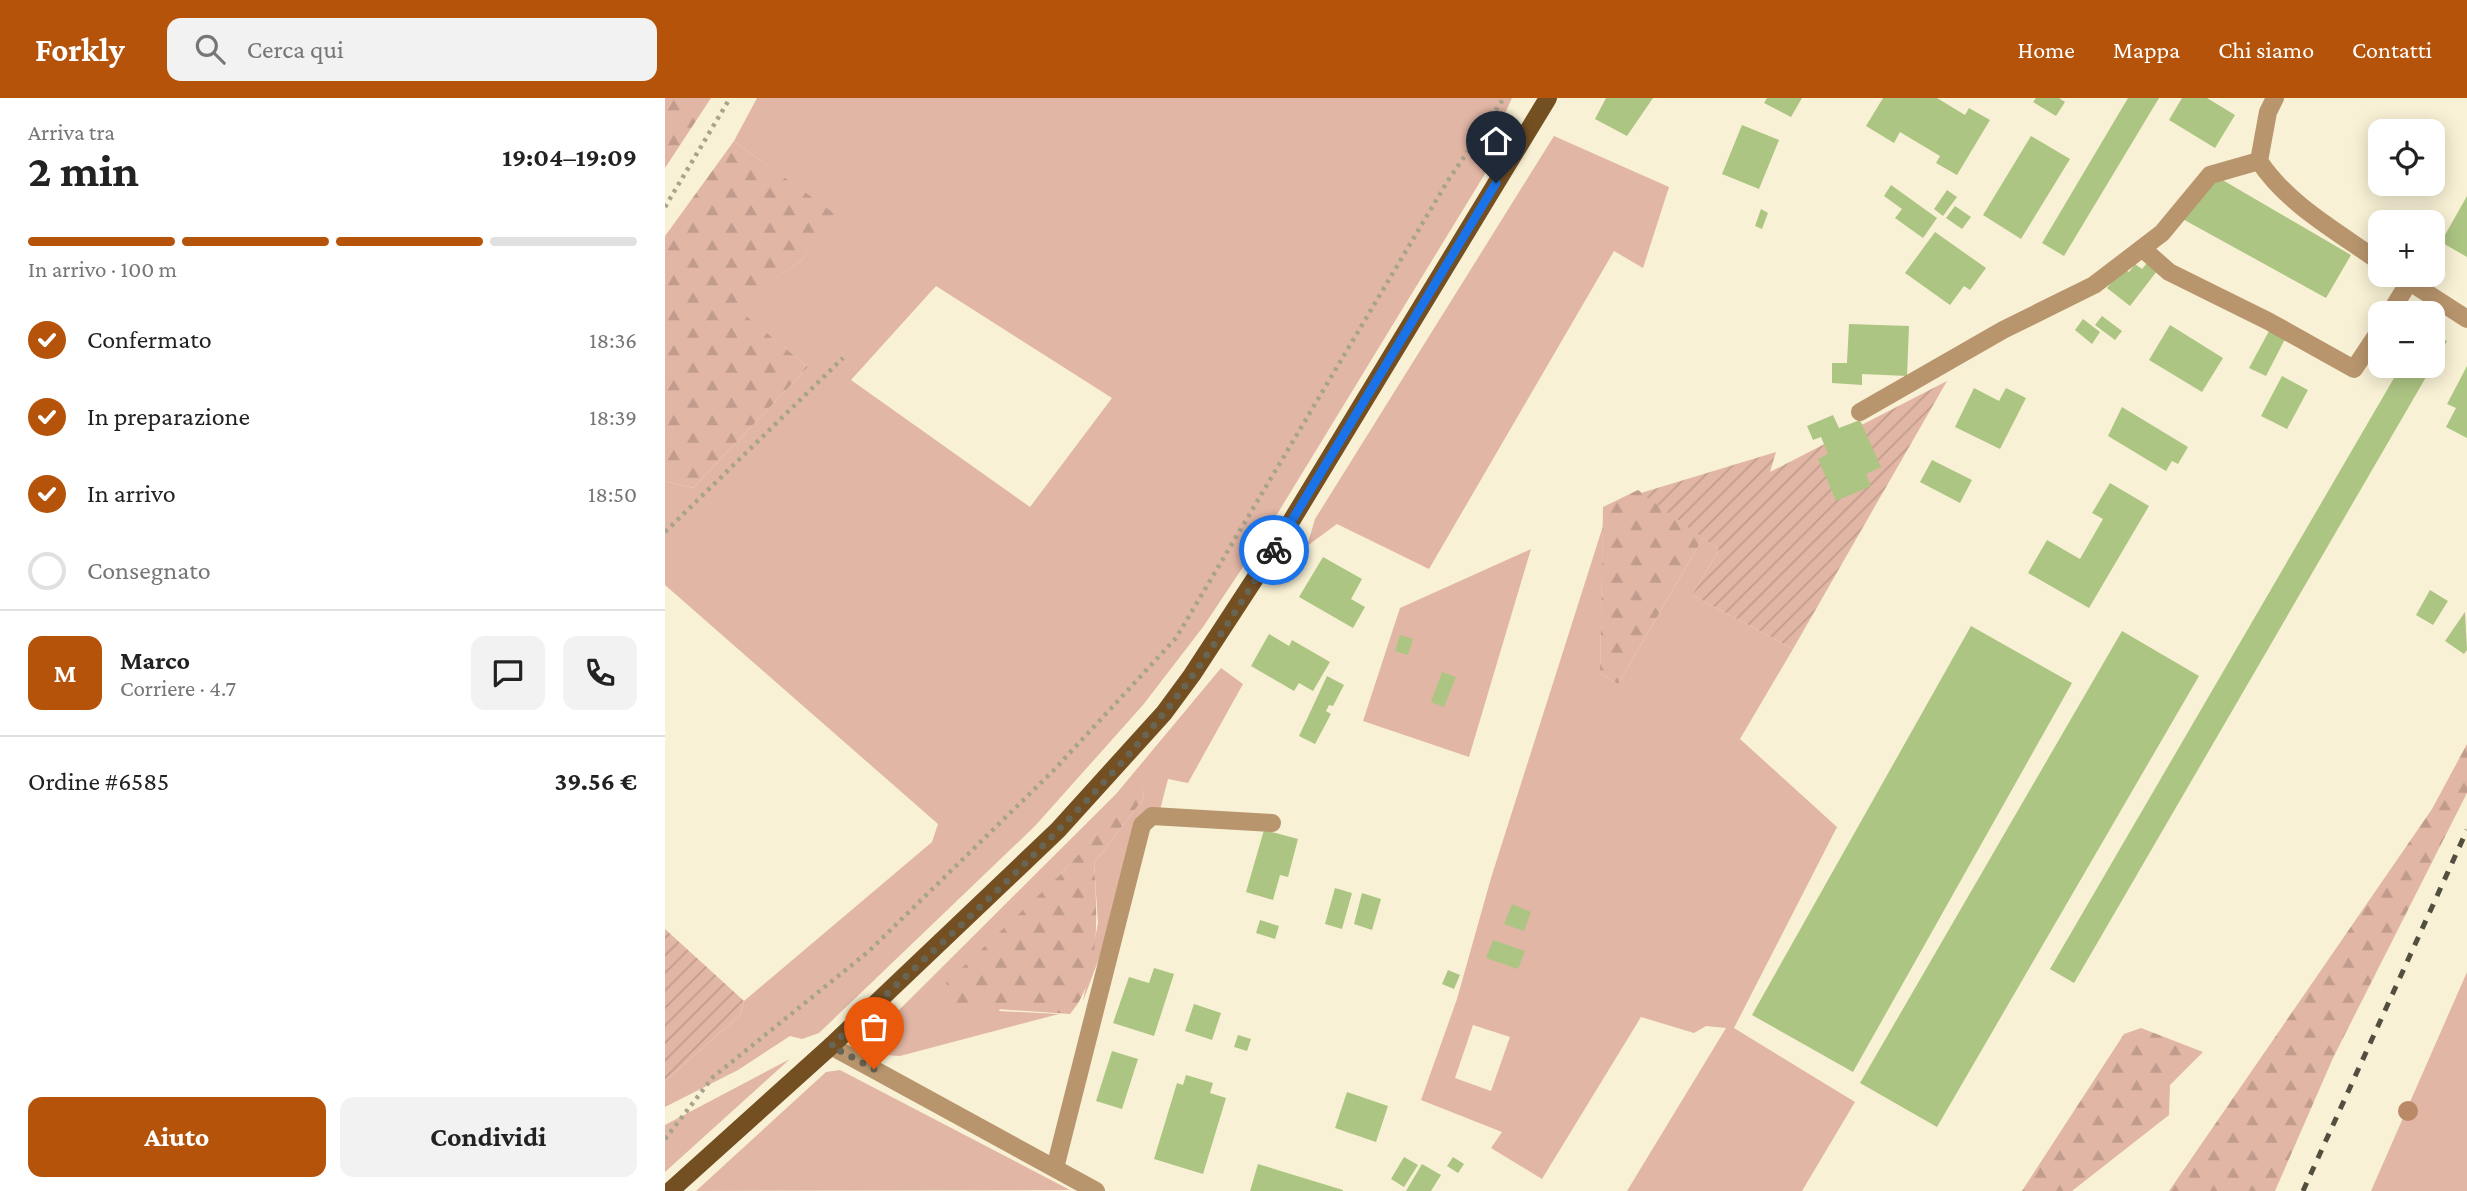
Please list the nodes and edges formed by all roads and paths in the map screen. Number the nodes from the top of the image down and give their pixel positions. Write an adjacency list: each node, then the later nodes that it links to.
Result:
1 (730, 98): 6 (path)
2 (1504, 98): 17 (path)
3 (1548, 98): 16 (main road)
4 (2275, 98): 5 (street)
5 (2259, 161): 7 (street); 8 (street)
6 (665, 207)
7 (2143, 249): 11 (street); 13 (street)
8 (2368, 253)
9 (2418, 287): 10 (street)
10 (2467, 320)
11 (2368, 348)
12 (843, 358): 14 (path)
13 (1860, 412)
14 (665, 532)
15 (1272, 822): 18 (street)
16 (831, 1046): 18 (street); 19 (main road)
17 (665, 1139)
18 (1055, 1168): 20 (street)
19 (670, 1191)
20 (1096, 1191)

